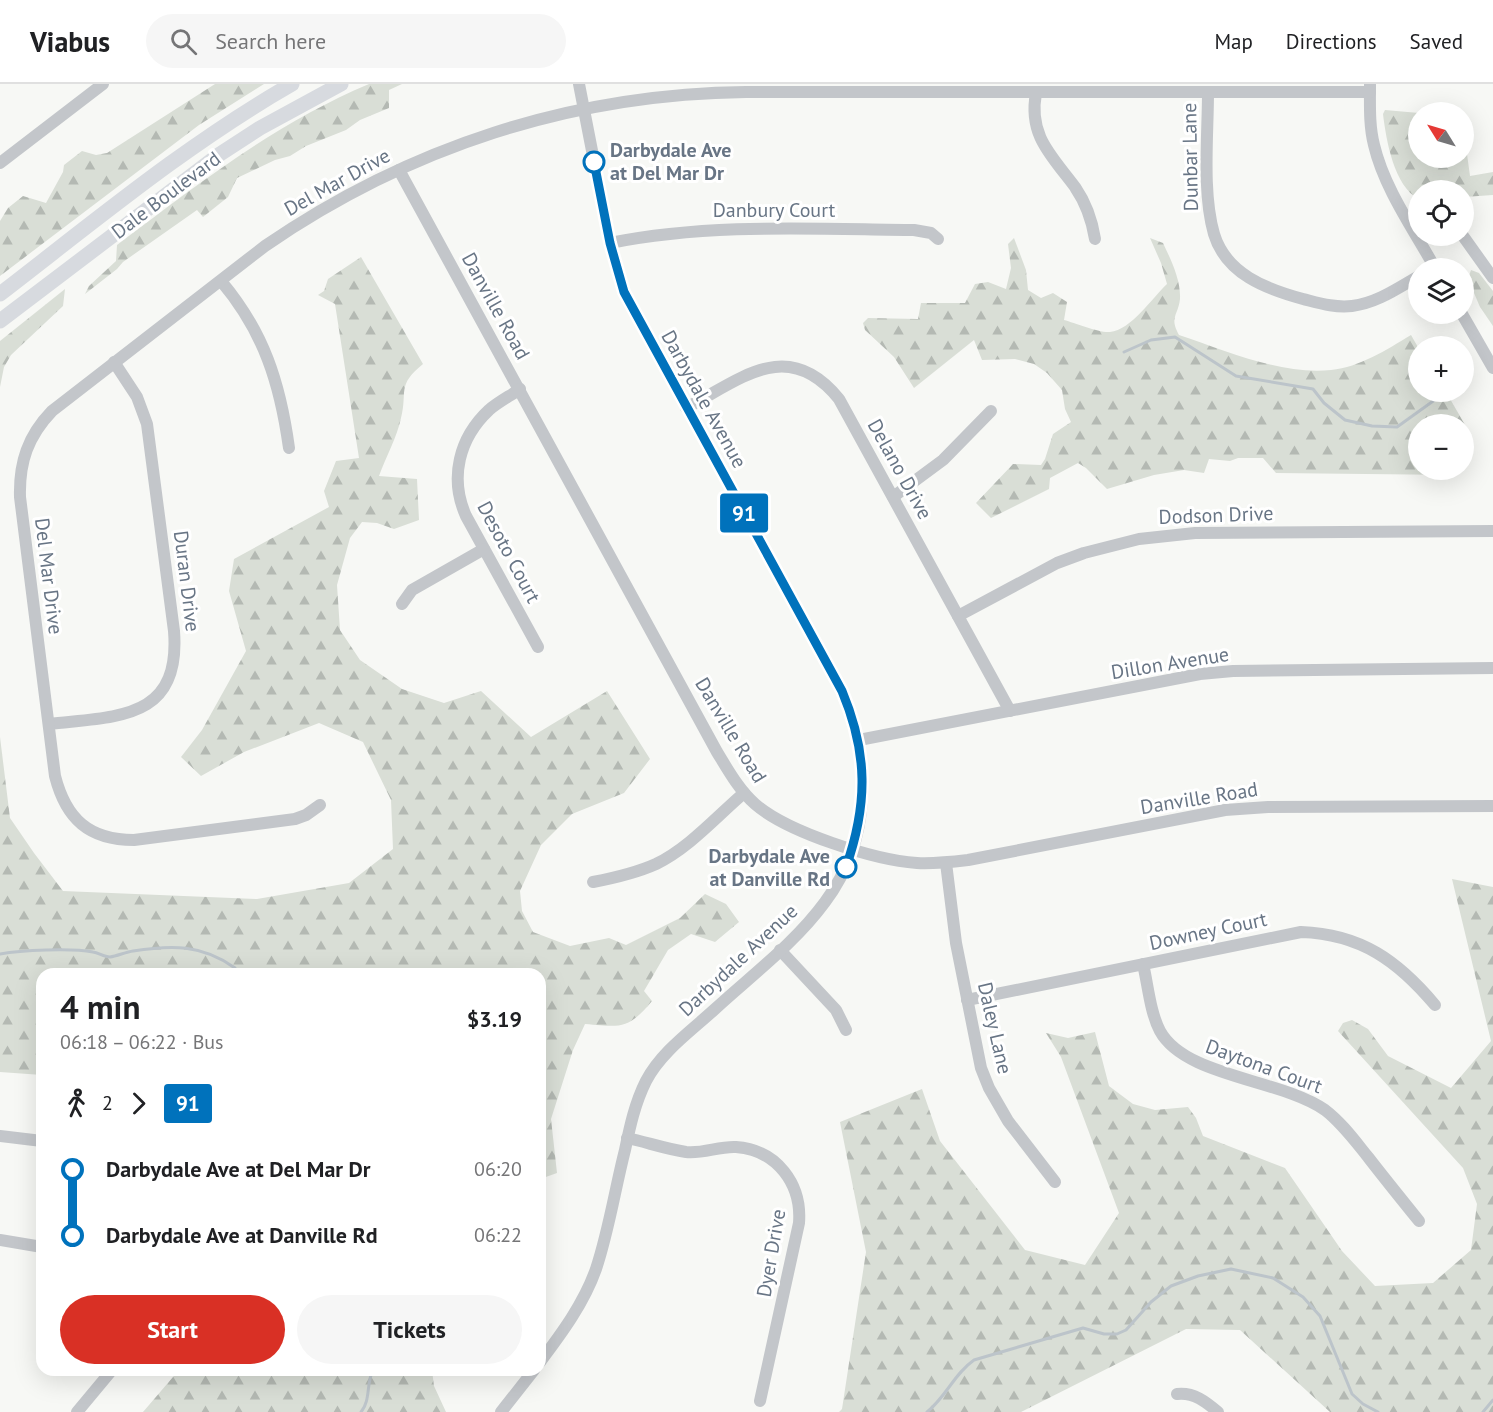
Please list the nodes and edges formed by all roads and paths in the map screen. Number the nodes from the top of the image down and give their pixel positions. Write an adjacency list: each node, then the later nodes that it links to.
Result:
1 (103, 84): 9 (street)
2 (292, 84): 19 (main road, Dale Boulevard)
3 (341, 84): 20 (main road, Dale Boulevard)
4 (579, 84): 8 (street, Darbydale Avenue)
5 (1370, 88): 6 (street, Del Mar Drive); 11 (street)
6 (1208, 92): 7 (street, Del Mar Drive); 18 (street, Dunbar Lane)
7 (1036, 93): 8 (street, Del Mar Drive); 13 (street)
8 (584, 108): 10 (street, Del Mar Drive); 14 (street, Darbydale Avenue)
9 (0, 163)
10 (399, 170): 17 (street, Del Mar Drive); 24 (street, Danville Road)
11 (1408, 212)
12 (938, 238): 14 (street, Danbury Court)
13 (1095, 239)
14 (610, 243): 25 (street, Darbydale Avenue)
15 (1470, 246): 16 (street)
16 (1493, 278)
17 (221, 281): 22 (street, Del Mar Drive); 27 (street)
18 (1408, 282)
19 (0, 294)
20 (0, 321)
21 (1468, 324): 23 (street)
22 (114, 362): 36 (street, Del Mar Drive); 36 (street, Duran Drive)
23 (1493, 368)
24 (520, 389): 30 (street, Desoto Court); 38 (street, Danville Road)
25 (686, 408): 28 (street, Delano Drive); 37 (street, Darbydale Avenue)
26 (991, 411): 28 (street)
27 (288, 448)
28 (893, 496): 32 (street, Delano Drive)
29 (1493, 531): 32 (street, Dodson Drive)
30 (484, 549): 31 (street); 33 (street, Desoto Court)
31 (402, 604)
32 (958, 616): 35 (street, Delano Drive)
33 (538, 647)
34 (1493, 668): 35 (street, Dillon Avenue)
35 (1010, 711): 37 (street, Dillon Avenue)
36 (49, 724): 39 (street, Del Mar Drive)
37 (858, 740): 41 (street, Darbydale Avenue)
38 (744, 793): 41 (street, Danville Road); 43 (street)
39 (320, 805)
40 (1493, 806): 42 (street, Danville Road)
41 (853, 848): 42 (street, Danville Road); 44 (street, Darbydale Avenue)
42 (946, 863): 46 (street, Daley Lane)
43 (593, 882)
44 (780, 950): 48 (street); 50 (street, Darbydale Avenue)
45 (1143, 964): 46 (street, Downey Court); 47 (street, Downey Court); 53 (street, Daytona Court)
46 (967, 1000): 52 (street, Daley Lane)
47 (1435, 1005)
48 (846, 1030)
49 (0, 1136): 51 (street)
50 (627, 1138): 56 (street, Darbydale Avenue); 60 (street, Dyer Drive)
51 (36, 1140)
52 (1055, 1182)
53 (1419, 1221)
54 (0, 1240): 55 (street)
55 (36, 1246)
56 (546, 1353)
57 (107, 1376): 61 (street)
58 (529, 1376): 62 (street)
59 (1176, 1394): 63 (street)
60 (760, 1401)
61 (77, 1412)
62 (501, 1412)
63 (1218, 1412)

